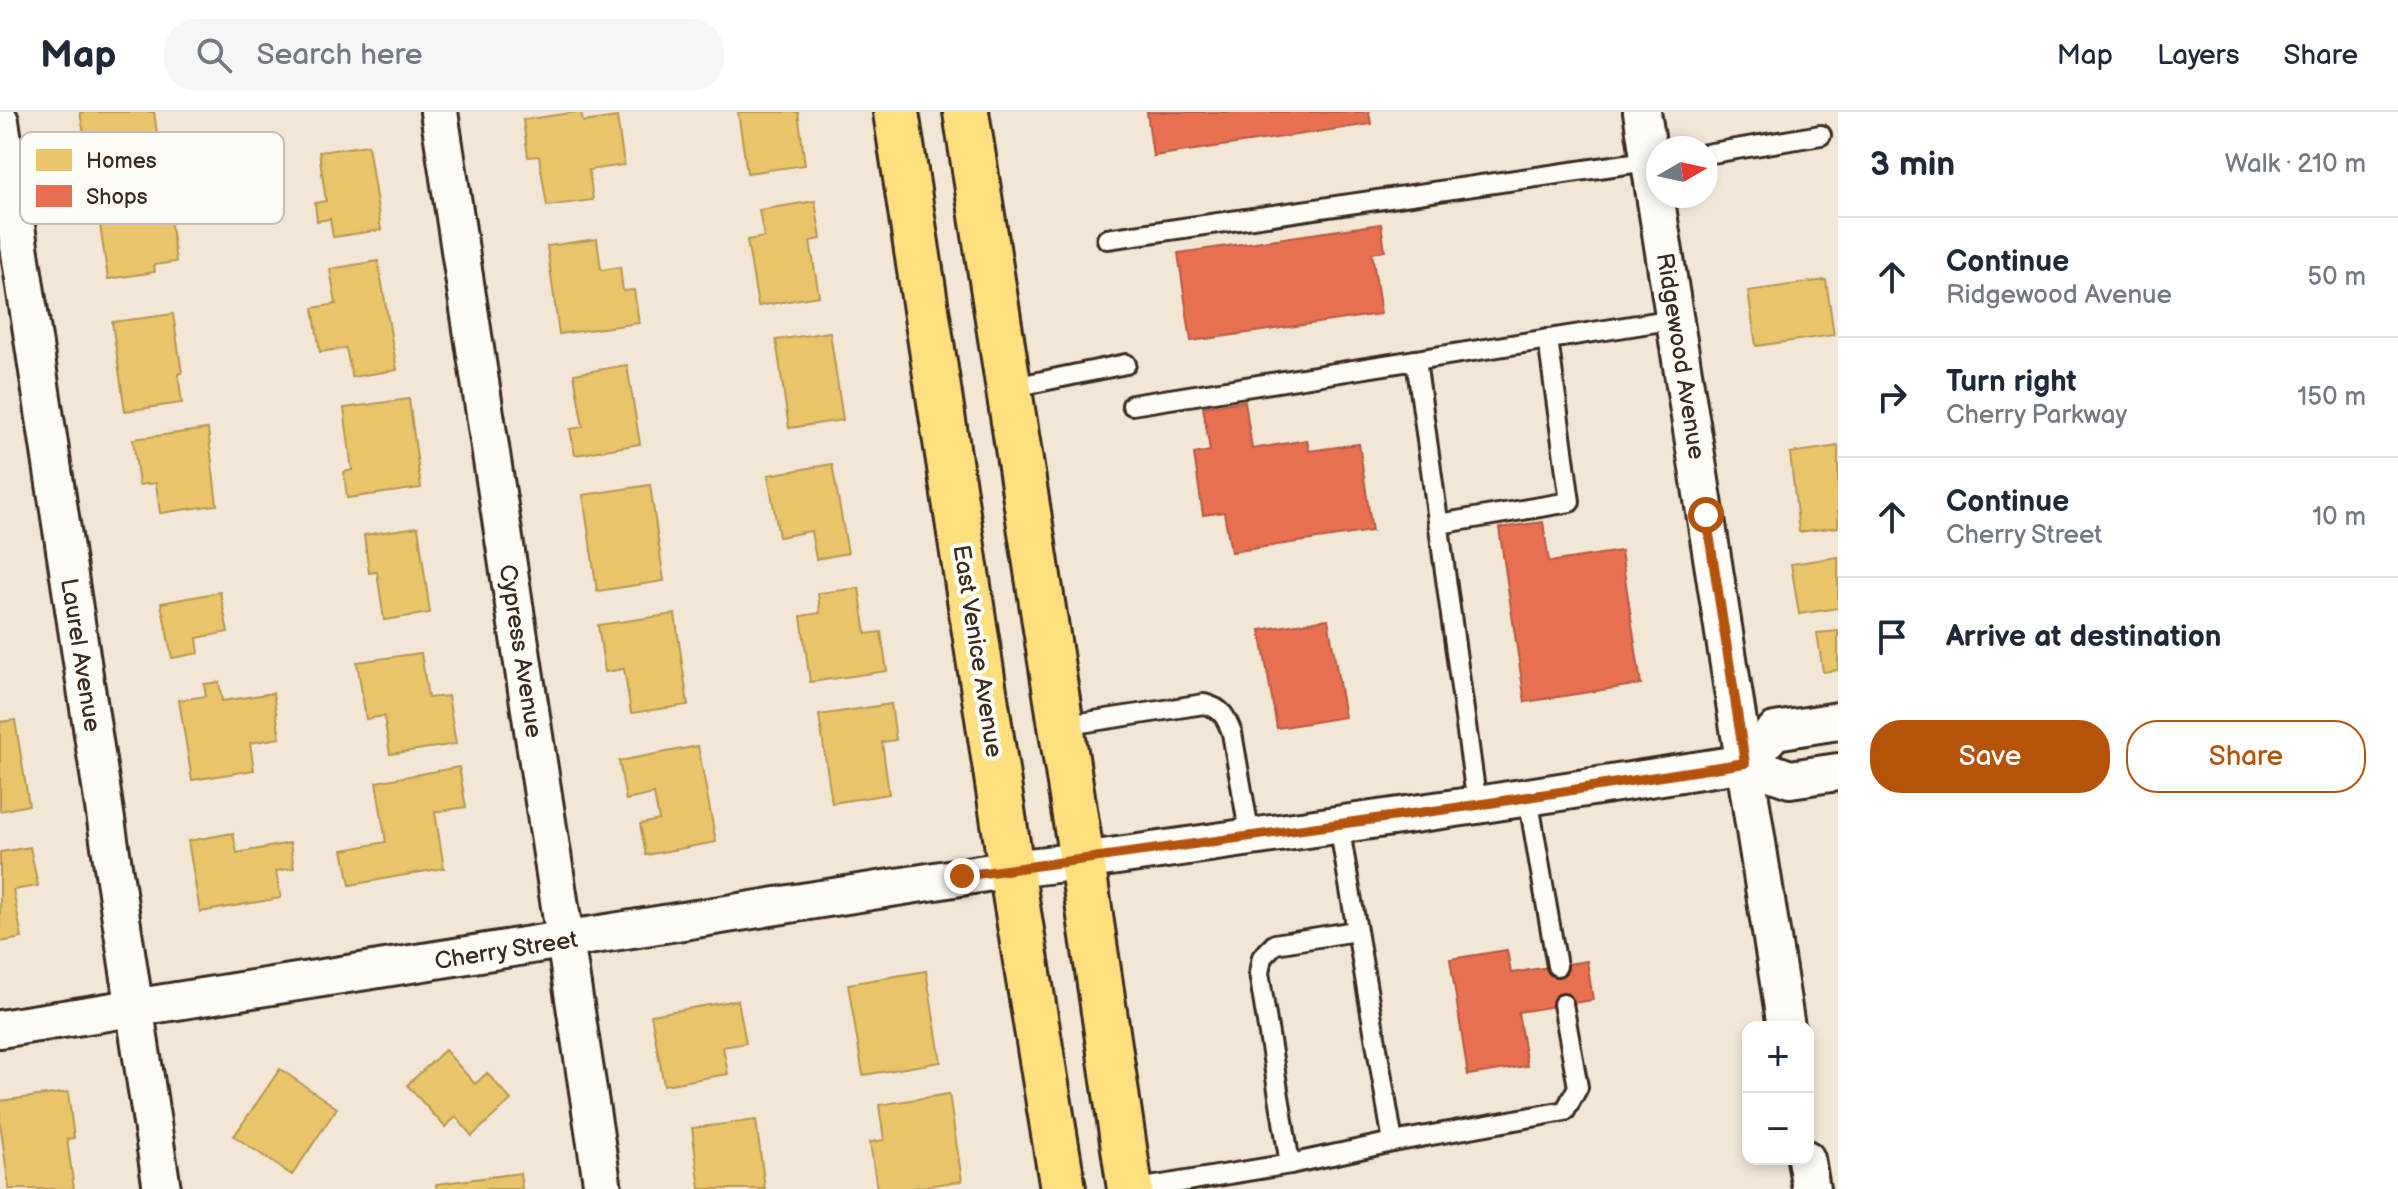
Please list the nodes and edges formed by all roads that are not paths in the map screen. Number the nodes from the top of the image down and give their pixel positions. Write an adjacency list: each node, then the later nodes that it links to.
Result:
1 (439, 112): 30 (street, Cypress Avenue)
2 (896, 112): 28 (main road, East Venice Avenue)
3 (966, 112): 16 (main road)
4 (1642, 112): 7 (street, Ridgewood Avenue)
5 (0, 121): 33 (street, Laurel Avenue)
6 (1821, 135): 8 (lane)
7 (1648, 136)
8 (1718, 152)
9 (1646, 161): 11 (lane)
10 (1660, 208): 12 (street, Ridgewood Avenue)
11 (1107, 239)
12 (1675, 319): 13 (lane); 21 (street, Ridgewood Avenue)
13 (1548, 339): 14 (lane); 18 (lane)
14 (1416, 360): 17 (lane); 18 (lane)
15 (1126, 364): 16 (lane)
16 (1009, 388): 20 (main road)
17 (1132, 405)
18 (1439, 524): 24 (lane)
19 (1838, 721): 21 (street)
20 (1061, 726): 26 (lane); 27 (main road)
21 (1745, 763): 22 (street); 23 (street, Cherry Street); 34 (street, Ridgewood Avenue)
22 (1838, 772)
23 (1528, 797): 24 (street, Cherry Street); 31 (lane)
24 (1477, 805): 25 (street, Cherry Street)
25 (1339, 825): 26 (street, Cherry Street); 29 (lane)
26 (1250, 837): 27 (street, Cherry Street)
27 (1082, 861): 28 (street, Cherry Street); 42 (main road)
28 (1011, 869): 30 (street, Cherry Street); 41 (main road, East Venice Avenue)
29 (1356, 931): 36 (lane); 37 (lane)
30 (565, 941): 33 (street, Cherry Street); 40 (street, Cypress Avenue)
31 (1557, 966)
32 (1563, 1004): 36 (lane)
33 (135, 1009): 35 (street, Cherry Street); 39 (street, Laurel Avenue)
34 (1785, 1021)
35 (0, 1029)
36 (1393, 1142): 37 (lane)
37 (1290, 1164): 43 (lane)
38 (1807, 1165): 44 (street)
39 (162, 1189)
40 (603, 1189)
41 (1063, 1189)
42 (1130, 1189)
43 (1138, 1189)
44 (1811, 1189)

